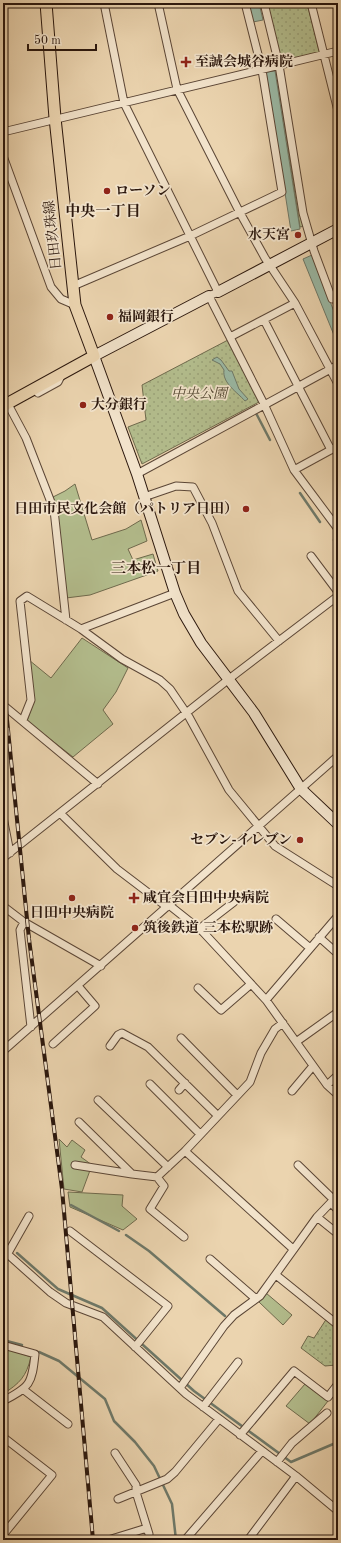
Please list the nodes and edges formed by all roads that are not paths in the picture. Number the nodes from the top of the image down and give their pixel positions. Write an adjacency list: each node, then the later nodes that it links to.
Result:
1 (46, 3): 14 (main road, 日田玖珠線)
2 (104, 3): 12 (street)
3 (158, 3): 11 (street)
4 (245, 3): 10 (street)
5 (264, 3): 9 (street)
6 (311, 3): 8 (street)
7 (338, 51): 8 (street)
8 (324, 54): 9 (street); 13 (street)
9 (279, 65): 10 (street); 20 (street)
10 (262, 68): 11 (street); 17 (street)
11 (177, 89): 12 (street); 17 (street)
12 (124, 103): 14 (street); 19 (street)
13 (338, 111)
14 (55, 118): 15 (street); 22 (main road, 日田玖珠線)
15 (3, 132)
16 (3, 156): 26 (street)
17 (239, 211): 19 (street); 21 (street)
18 (338, 229): 20 (street)
19 (190, 236): 22 (street); 23 (street)
20 (312, 243): 21 (street); 24 (street)
21 (269, 265): 23 (street); 25 (street)
22 (73, 286): 26 (main road, 日田玖珠線)
23 (214, 294): 28 (street); 29 (street)
24 (338, 296)
25 (295, 303): 27 (street); 31 (street)
26 (75, 305): 29 (main road, 日田玖珠線)
27 (264, 320): 28 (street); 33 (street)
28 (230, 337): 34 (street)
29 (94, 356): 35 (main road); 40 (street)
30 (338, 365): 31 (street)
31 (330, 369): 32 (street); 33 (street)
32 (338, 384)
33 (298, 387): 34 (street); 38 (street)
34 (264, 404): 39 (street); 40 (street)
35 (6, 407): 36 (street); 47 (street)
36 (3, 412)
37 (338, 446): 38 (street)
38 (331, 450): 39 (street)
39 (294, 470): 42 (street)
40 (137, 474): 41 (street)
41 (144, 497): 45 (street); 49 (street)
42 (338, 529)
43 (310, 556): 44 (street)
44 (338, 592)
45 (175, 593): 48 (street); 50 (street)
46 (338, 596): 49 (street)
47 (66, 620): 48 (street); 53 (street)
48 (82, 629): 52 (street)
49 (279, 641): 50 (street)
50 (229, 679): 52 (street); 56 (street)
51 (3, 705): 53 (street)
52 (187, 714): 55 (street); 60 (street)
53 (23, 720): 55 (street)
54 (338, 756): 56 (street)
55 (98, 784): 57 (street)
56 (301, 789): 59 (street); 60 (street)
57 (60, 814): 61 (street); 66 (street)
58 (3, 817): 61 (street)
59 (338, 824)
60 (260, 826): 63 (street); 66 (street)
61 (10, 853): 62 (street)
62 (3, 858)
63 (338, 886)
64 (234, 902): 70 (street)
65 (3, 906): 69 (street)
66 (168, 906): 70 (street); 74 (street)
67 (337, 916): 71 (street)
68 (276, 919): 72 (street)
69 (24, 922): 74 (street); 81 (street)
70 (199, 929): 75 (street)
71 (319, 937): 72 (street); 73 (street)
72 (310, 948): 78 (street)
73 (338, 954)
74 (101, 966): 76 (street)
75 (251, 984): 77 (street); 78 (street)
76 (78, 986): 81 (street); 84 (street)
77 (198, 988)
78 (266, 1000): 80 (street)
79 (338, 1012): 83 (street)
80 (283, 1023): 83 (street); 94 (street)
81 (31, 1027): 86 (street)
82 (181, 1038): 94 (street)
83 (296, 1042): 87 (street)
84 (53, 1044)
85 (110, 1046): 89 (street)
86 (3, 1051)
87 (313, 1066): 91 (street); 93 (street)
88 (338, 1075): 91 (street)
89 (185, 1083): 92 (street); 97 (street)
90 (150, 1084): 99 (street)
91 (327, 1085): 95 (street)
92 (179, 1090)
93 (292, 1091)
94 (237, 1095): 97 (street)
95 (338, 1095)
96 (98, 1100): 103 (street)
97 (217, 1115): 99 (street)
98 (79, 1122): 104 (street)
99 (200, 1134): 100 (street)
100 (185, 1151): 103 (street); 113 (street)
101 (75, 1164): 104 (street)
102 (298, 1165): 106 (street)
103 (168, 1167): 105 (street)
104 (132, 1174): 105 (street)
105 (157, 1177): 112 (street)
106 (334, 1199): 107 (street); 109 (street)
107 (338, 1210)
108 (29, 1216): 114 (street)
109 (317, 1217): 111 (street); 113 (street)
110 (70, 1231): 120 (street)
111 (338, 1234)
112 (184, 1237)
113 (293, 1249): 116 (street)
114 (6, 1251): 120 (street)
115 (210, 1259): 117 (street)
116 (276, 1275): 117 (street); 118 (street)
117 (256, 1299): 123 (street)
118 (338, 1325)
119 (3, 1345): 124 (street)
120 (135, 1347): 123 (street)
121 (238, 1362): 126 (street)
122 (338, 1384): 130 (street)
123 (180, 1388): 126 (street)
124 (24, 1390): 125 (street); 129 (street)
125 (3, 1401)
126 (203, 1406): 128 (street)
127 (327, 1413): 134 (street)
128 (218, 1419): 130 (street); 136 (street)
129 (68, 1424)
130 (240, 1435): 132 (street)
131 (4, 1440): 139 (street)
132 (262, 1451): 134 (street); 141 (street)
133 (115, 1453): 136 (street)
134 (278, 1461): 135 (street)
135 (296, 1476): 138 (street); 142 (street)
136 (136, 1492): 137 (street); 140 (street)
137 (118, 1499)
138 (338, 1511)
139 (3, 1535)
140 (106, 1538)
141 (185, 1540)
142 (248, 1540)

